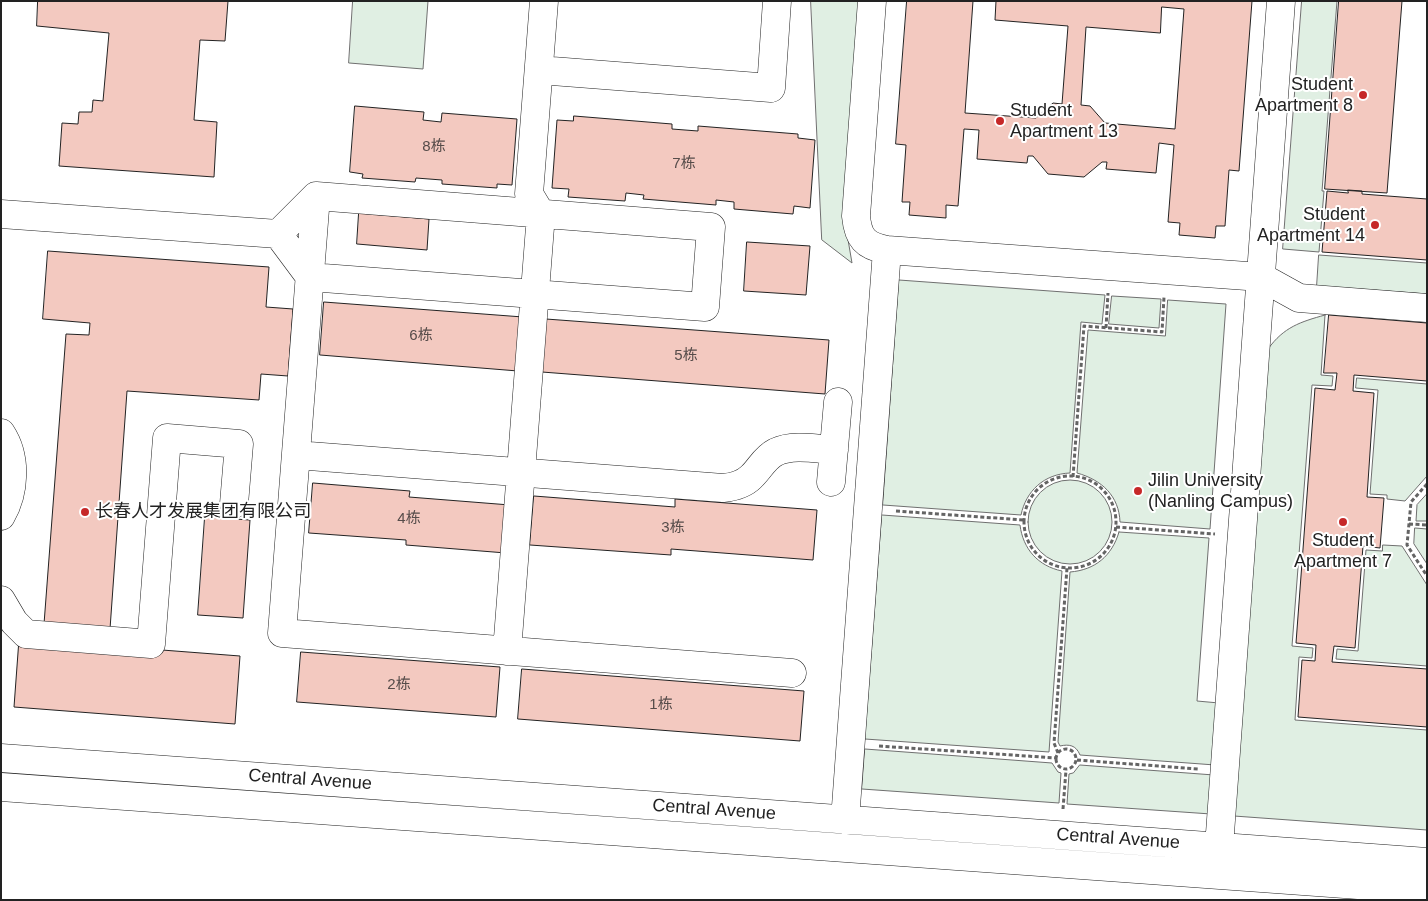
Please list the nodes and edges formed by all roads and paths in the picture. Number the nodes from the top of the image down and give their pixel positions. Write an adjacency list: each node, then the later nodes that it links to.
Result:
1 (544, 1): 5 (lane)
2 (777, 1): 5 (lane)
3 (872, 1): 10 (lane)
4 (1281, 1): 14 (lane)
5 (539, 70): 8 (lane)
6 (316, 196): 8 (lane); 9 (lane); 13 (lane)
7 (1, 214): 9 (lane)
8 (541, 214): 15 (lane); 15 (lane)
9 (278, 234): 13 (lane)
10 (886, 250): 11 (lane); 27 (lane)
11 (1110, 266): 12 (lane); 17 (path)
12 (1166, 270): 14 (lane); 17 (path)
13 (310, 277): 15 (lane); 21 (lane)
14 (1261, 278): 16 (lane); 33 (lane)
15 (535, 294): 22 (lane)
16 (1427, 308)
17 (1106, 328): 23 (path)
18 (838, 402): 20 (lane)
19 (1, 433): 28 (lane)
20 (834, 450): 22 (lane); 24 (lane)
21 (296, 455): 22 (lane); 37 (lane)
22 (521, 473): 37 (lane)
23 (1073, 477): 29 (path); 32 (path)
24 (831, 482)
25 (1427, 484): 30 (path)
26 (234, 504): 36 (lane)
27 (868, 509): 29 (path); 39 (lane)
28 (1, 516)
29 (1024, 520): 34 (path)
30 (1409, 524): 31 (path); 35 (path)
31 (1427, 526)
32 (1116, 527): 33 (path); 34 (path)
33 (1242, 536): 45 (lane)
34 (1066, 568): 40 (path)
35 (1427, 576)
36 (1, 600)
37 (507, 651): 38 (lane)
38 (792, 673)
39 (850, 744): 42 (path); 47 (lane)
40 (1058, 753): 42 (path); 43 (path)
41 (1, 758): 47 (lane, Central Avenue)
42 (1056, 758): 44 (path)
43 (1077, 760): 44 (path); 45 (path)
44 (1066, 770): 48 (path)
45 (1225, 771): 49 (lane)
46 (1, 787): 51 (lane, Central Avenue)
47 (845, 820): 48 (lane, Central Avenue)
48 (1061, 835): 49 (lane, Central Avenue)
49 (1219, 847): 50 (lane, Central Avenue)
50 (1427, 862)
51 (1427, 890)

